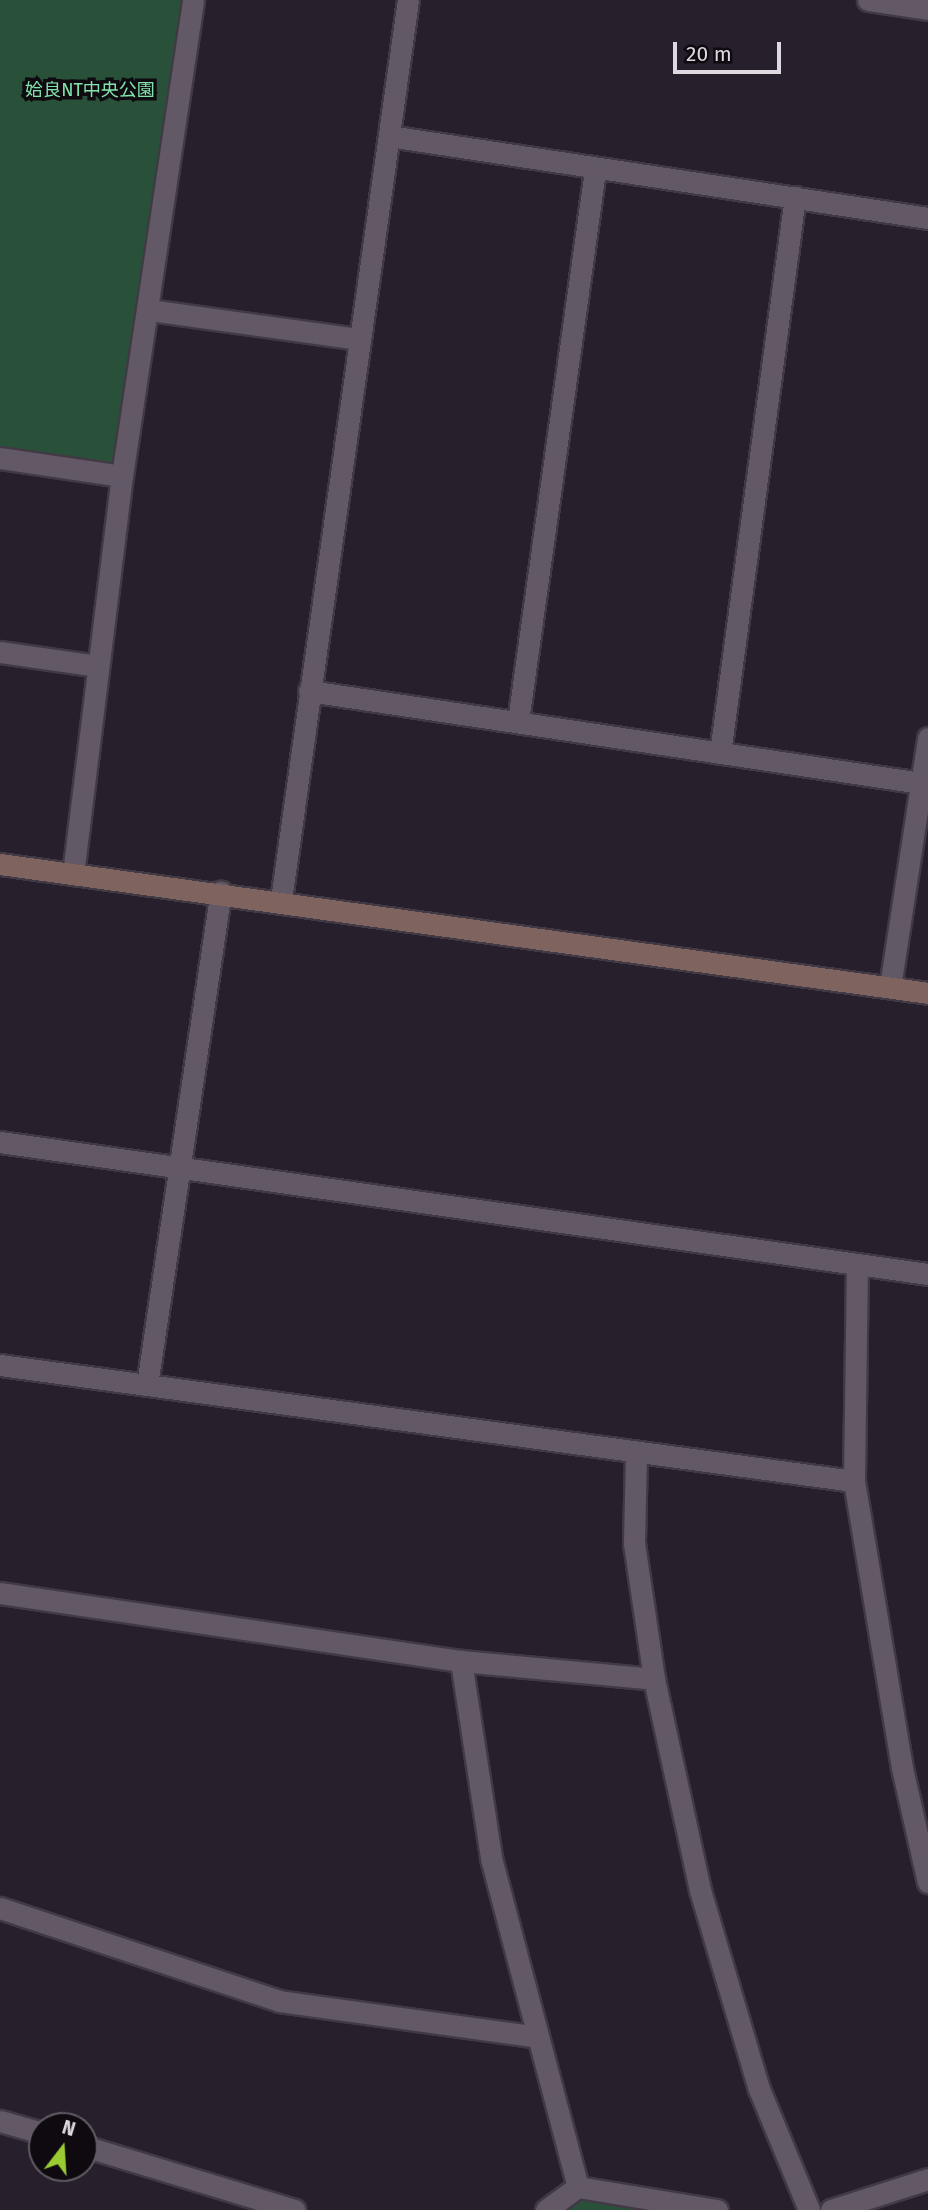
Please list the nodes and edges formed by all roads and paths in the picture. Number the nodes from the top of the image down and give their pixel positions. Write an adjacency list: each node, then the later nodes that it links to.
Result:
1 (193, 0): 9 (street)
2 (408, 0): 5 (street)
3 (868, 0): 4 (street)
4 (928, 9)
5 (389, 136): 6 (street); 10 (street)
6 (595, 170): 7 (street); 16 (street)
7 (795, 197): 8 (street); 18 (street)
8 (928, 218)
9 (150, 310): 10 (street); 12 (street)
10 (358, 339): 15 (street)
11 (0, 458): 12 (street)
12 (122, 476): 14 (street)
13 (0, 652): 14 (street)
14 (97, 666): 21 (street)
15 (309, 691): 16 (street); 23 (street)
16 (518, 721): 18 (street)
17 (928, 738): 19 (street)
18 (720, 753): 19 (street)
19 (921, 783): 24 (street)
20 (0, 864): 21 (street)
21 (73, 874): 22 (street)
22 (221, 892): 23 (street); 27 (street)
23 (281, 900): 24 (street)
24 (890, 987): 25 (street)
25 (928, 993)
26 (0, 1142): 27 (street)
27 (178, 1167): 28 (street); 31 (street)
28 (856, 1264): 29 (street); 33 (street)
29 (928, 1274)
30 (0, 1365): 31 (street)
31 (147, 1385): 32 (street)
32 (636, 1454): 33 (street); 36 (street)
33 (854, 1481): 37 (street)
34 (0, 1593): 35 (street)
35 (461, 1661): 36 (street); 39 (street)
36 (654, 1679): 48 (street)
37 (928, 1882)
38 (0, 1908): 39 (street)
39 (537, 2037): 44 (street)
40 (0, 2120): 41 (street)
41 (28, 2129)
42 (98, 2150): 45 (street)
43 (928, 2179): 49 (street)
44 (578, 2187): 46 (street); 47 (street)
45 (295, 2210)
46 (546, 2210)
47 (717, 2210)
48 (808, 2210)
49 (831, 2210)

